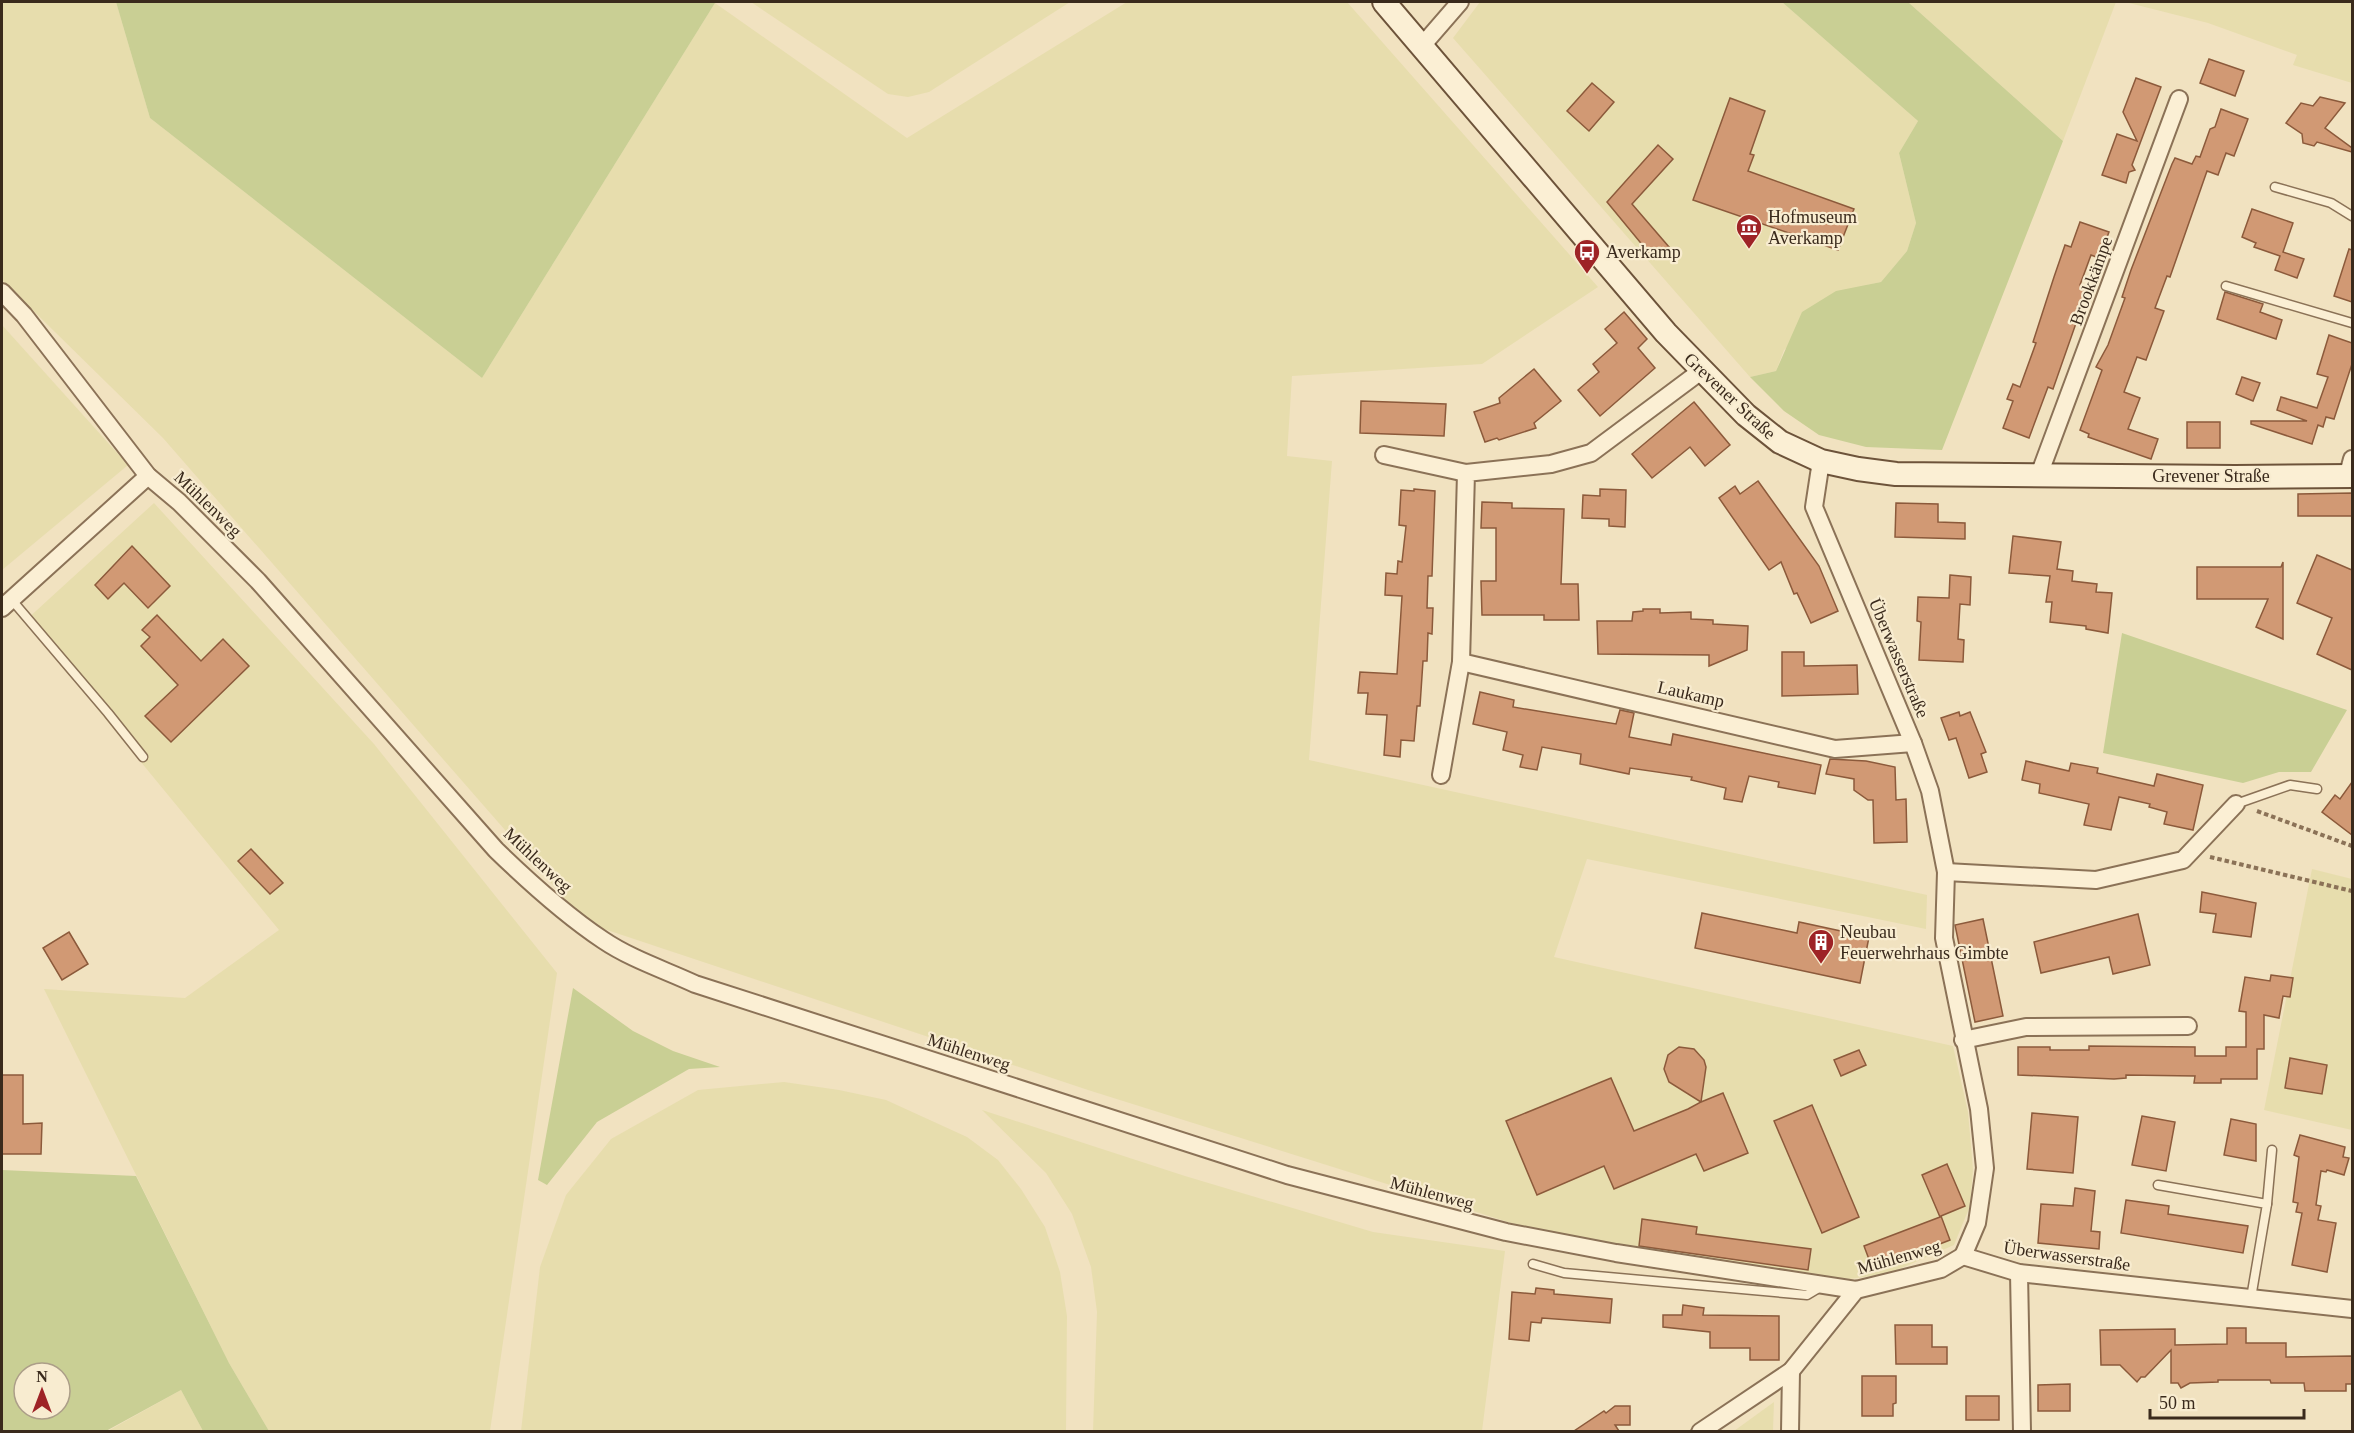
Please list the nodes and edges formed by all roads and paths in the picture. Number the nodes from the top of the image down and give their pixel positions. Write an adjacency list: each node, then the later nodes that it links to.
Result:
1 (1384, 2): 3 (street, Grevener Straße)
2 (1460, 2): 3 (street)
3 (1421, 47): 10 (street, Grevener Straße)
4 (2179, 99): 15 (street, Brookkämpe)
5 (2275, 187): 6 (lane)
6 (2352, 216)
7 (2226, 286): 9 (lane)
8 (2, 292): 16 (street, Mühlenweg)
9 (2352, 324)
10 (1701, 371): 12 (street, Grevener Straße); 14 (street)
11 (1384, 455): 14 (street)
12 (1821, 461): 15 (street, Grevener Straße); 19 (street, Überwasserstraße)
13 (2351, 470): 15 (street, Grevener Straße)
14 (1466, 473): 18 (street)
15 (2039, 475)
16 (148, 476): 17 (street, Mühlenweg); 36 (street, Mühlenweg)
17 (6, 603): 20 (lane)
18 (1461, 662): 19 (street, Laukamp); 21 (street)
19 (1913, 743): 26 (street, Überwasserstraße)
20 (143, 757)
21 (1441, 775)
22 (2317, 789): 23 (lane)
23 (2236, 804): 24 (path); 25 (street)
24 (2352, 846)
25 (2189, 854): 26 (street); 27 (path)
26 (1946, 872): 29 (street, Überwasserstraße)
27 (2352, 891)
28 (2188, 1026): 29 (street)
29 (1963, 1040): 33 (street, Überwasserstraße)
30 (2272, 1150): 32 (lane)
31 (2158, 1185): 32 (lane)
32 (2267, 1204): 38 (lane)
33 (1963, 1256): 35 (street, Überwasserstraße); 37 (street, Mühlenweg)
34 (1533, 1264): 36 (lane)
35 (2019, 1273): 38 (street, Überwasserstraße); 43 (street)
36 (1825, 1284): 37 (street, Mühlenweg)
37 (1856, 1290): 40 (street)
38 (2251, 1298): 39 (street, Überwasserstraße)
39 (2352, 1309)
40 (1791, 1371): 41 (street); 42 (street)
41 (1700, 1431)
42 (1790, 1431)
43 (2022, 1431)

